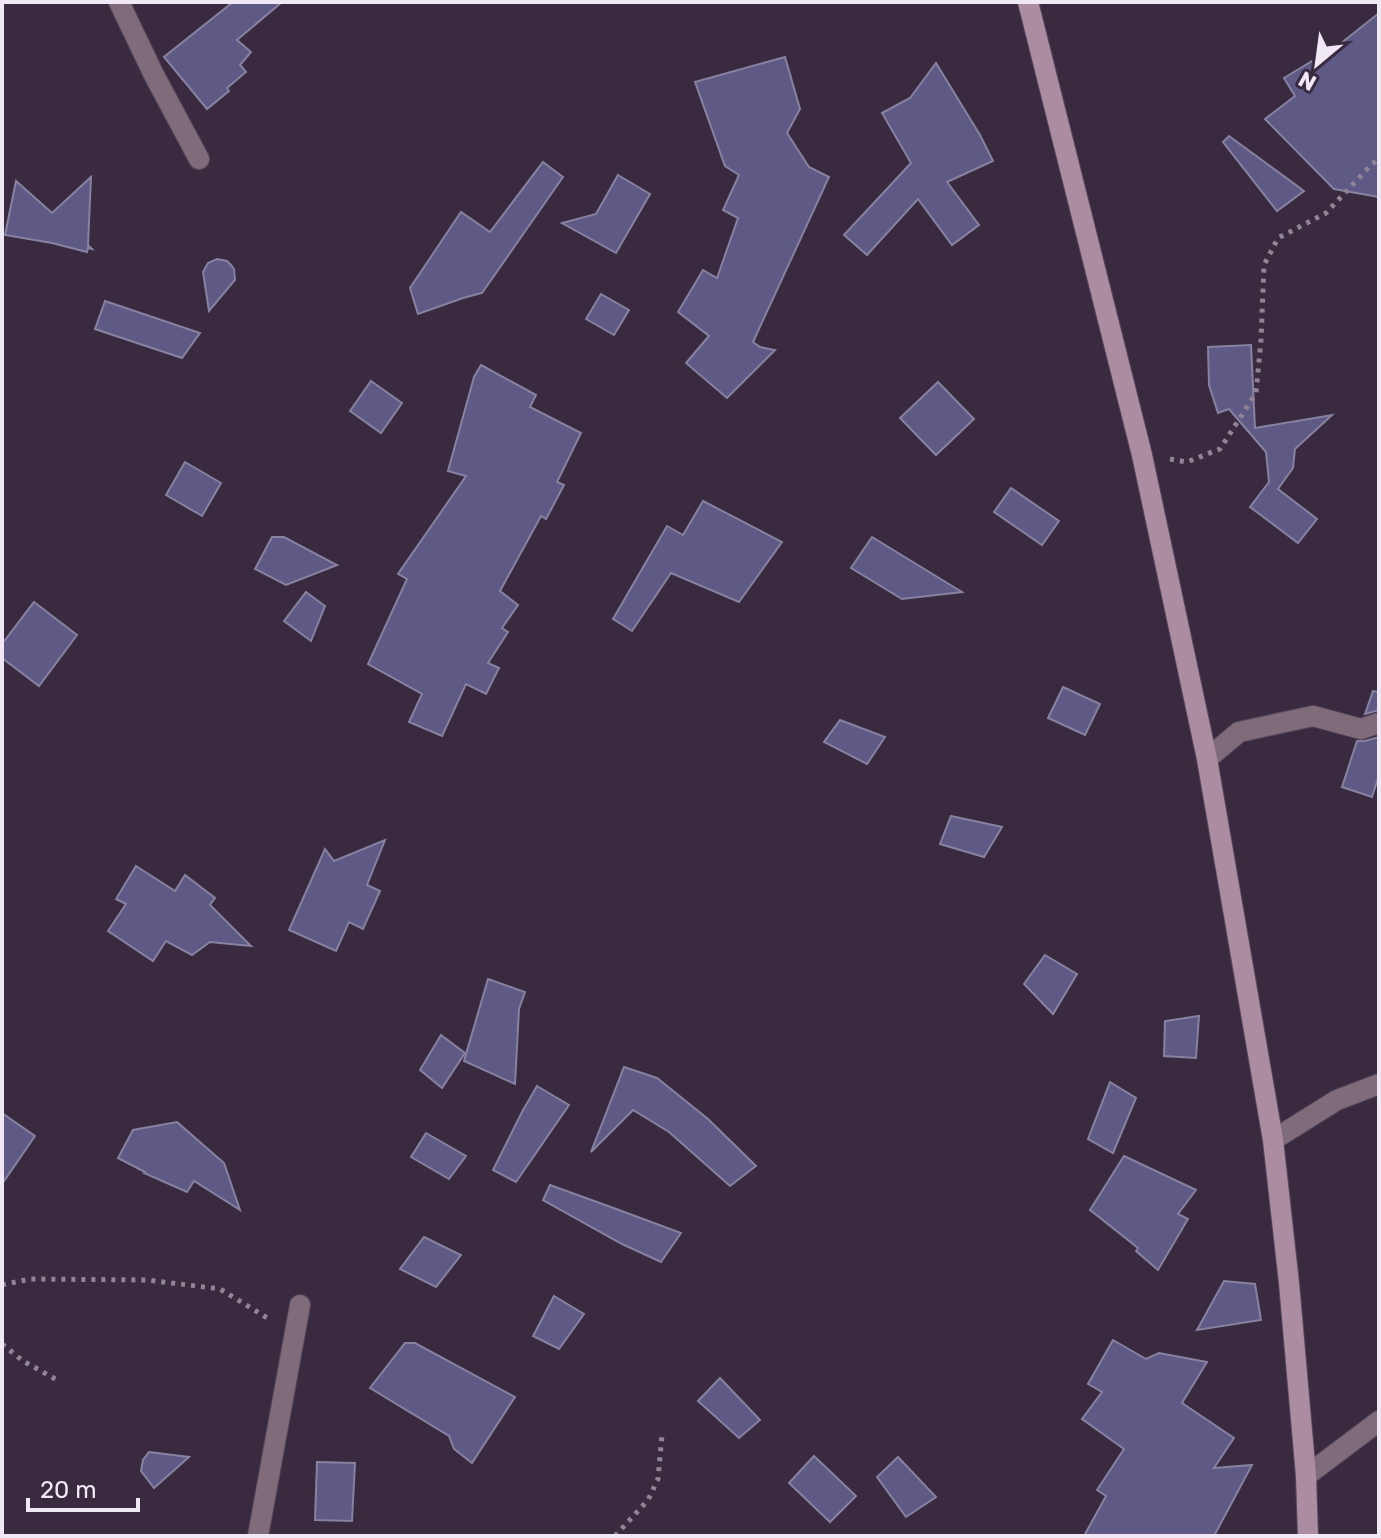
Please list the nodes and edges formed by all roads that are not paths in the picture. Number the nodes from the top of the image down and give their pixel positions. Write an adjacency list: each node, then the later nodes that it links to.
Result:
1 (119, 2): 3 (street)
2 (1028, 2): 5 (main road)
3 (199, 159)
4 (1379, 723): 5 (street)
5 (1207, 759): 7 (main road)
6 (1379, 1084): 7 (street)
7 (1273, 1140): 10 (main road)
8 (300, 1305): 11 (street)
9 (1379, 1421): 10 (street)
10 (1306, 1476): 12 (main road)
11 (258, 1536)
12 (1308, 1536)

